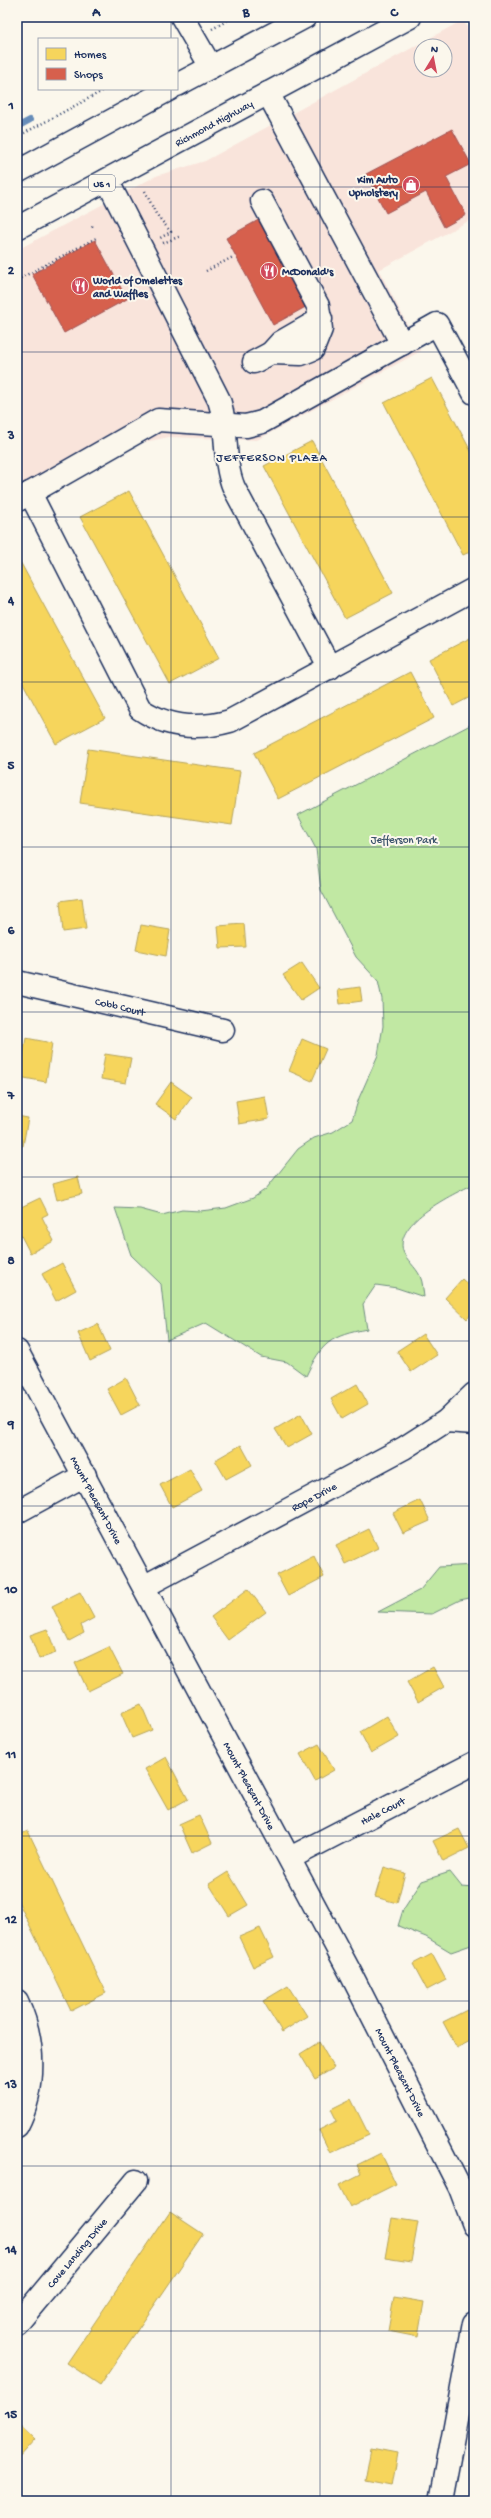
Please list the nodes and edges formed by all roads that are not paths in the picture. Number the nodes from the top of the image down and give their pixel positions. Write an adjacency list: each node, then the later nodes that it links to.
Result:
1 (182, 17): 4 (street)
2 (305, 17): 4 (street)
3 (410, 17): 7 (street, Richmond Highway / US 1)
4 (211, 67): 5 (street)
5 (178, 84)
6 (168, 90): 8 (street)
7 (268, 93): 9 (street, Richmond Highway / US 1); 12 (street)
8 (17, 172)
9 (107, 180): 11 (street, Richmond Highway / US 1); 15 (street)
10 (262, 201): 13 (street)
11 (17, 228)
12 (402, 344): 14 (street); 15 (street)
13 (262, 358)
14 (474, 393)
15 (225, 424): 16 (street); 18 (street)
16 (24, 497): 18 (street)
17 (474, 589): 18 (street)
18 (330, 668)
19 (17, 982): 20 (street, Cobb Court)
20 (223, 1030)
21 (17, 1351): 25 (street, Mount Pleasant Drive)
22 (474, 1394): 23 (street, Rope Drive)
23 (446, 1421): 24 (street); 27 (street, Rope Drive)
24 (474, 1423)
25 (85, 1475): 26 (street); 27 (street, Mount Pleasant Drive)
26 (17, 1512)
27 (145, 1586): 29 (street, Mount Pleasant Drive)
28 (474, 1763): 29 (street, Hale Court)
29 (290, 1858): 33 (street, Mount Pleasant Drive)
30 (17, 2001): 31 (street)
31 (17, 2126)
32 (136, 2181): 35 (street, Cove Landing Drive)
33 (474, 2224)
34 (474, 2323): 36 (street)
35 (17, 2324)
36 (441, 2501)

